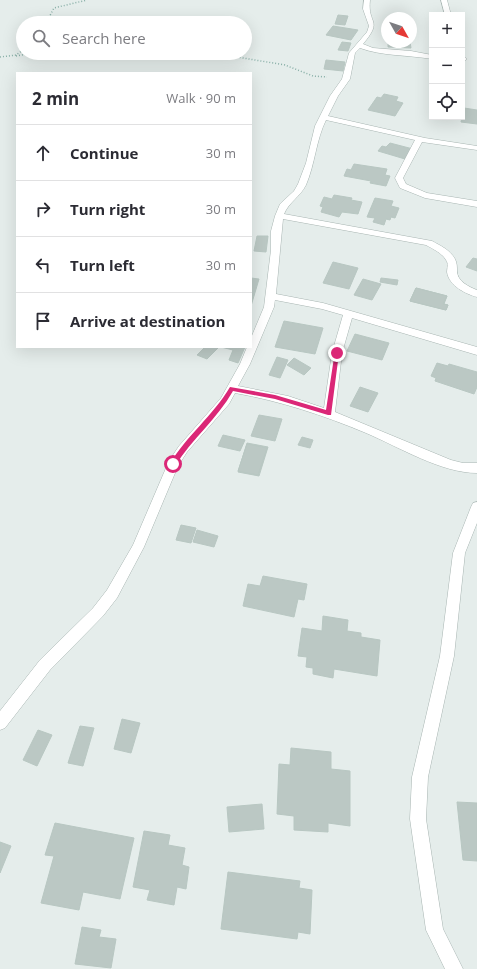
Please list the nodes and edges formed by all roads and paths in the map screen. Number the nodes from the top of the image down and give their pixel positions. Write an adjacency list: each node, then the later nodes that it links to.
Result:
1 (87, 0): 5 (path)
2 (367, 0): 6 (street)
3 (444, 0): 4 (street)
4 (447, 12)
5 (50, 16)
6 (359, 45): 10 (street); 13 (street)
7 (16, 54): 9 (path)
8 (16, 55): 9 (path)
9 (11, 56): 11 (path)
10 (429, 56)
11 (0, 57)
12 (252, 60): 13 (path)
13 (346, 79): 14 (street)
14 (324, 117): 15 (street); 18 (street)
15 (420, 139): 16 (street); 17 (street)
16 (477, 148)
17 (477, 204)
18 (279, 216): 19 (street); 20 (street)
19 (477, 294)
20 (271, 296): 21 (street); 22 (street)
21 (348, 314): 24 (street); 26 (street)
22 (252, 347)
23 (252, 348): 25 (street)
24 (477, 351)
25 (232, 389): 26 (street); 29 (street)
26 (328, 413): 27 (street)
27 (477, 468)
28 (477, 507): 30 (street)
29 (0, 723)
30 (454, 969)

